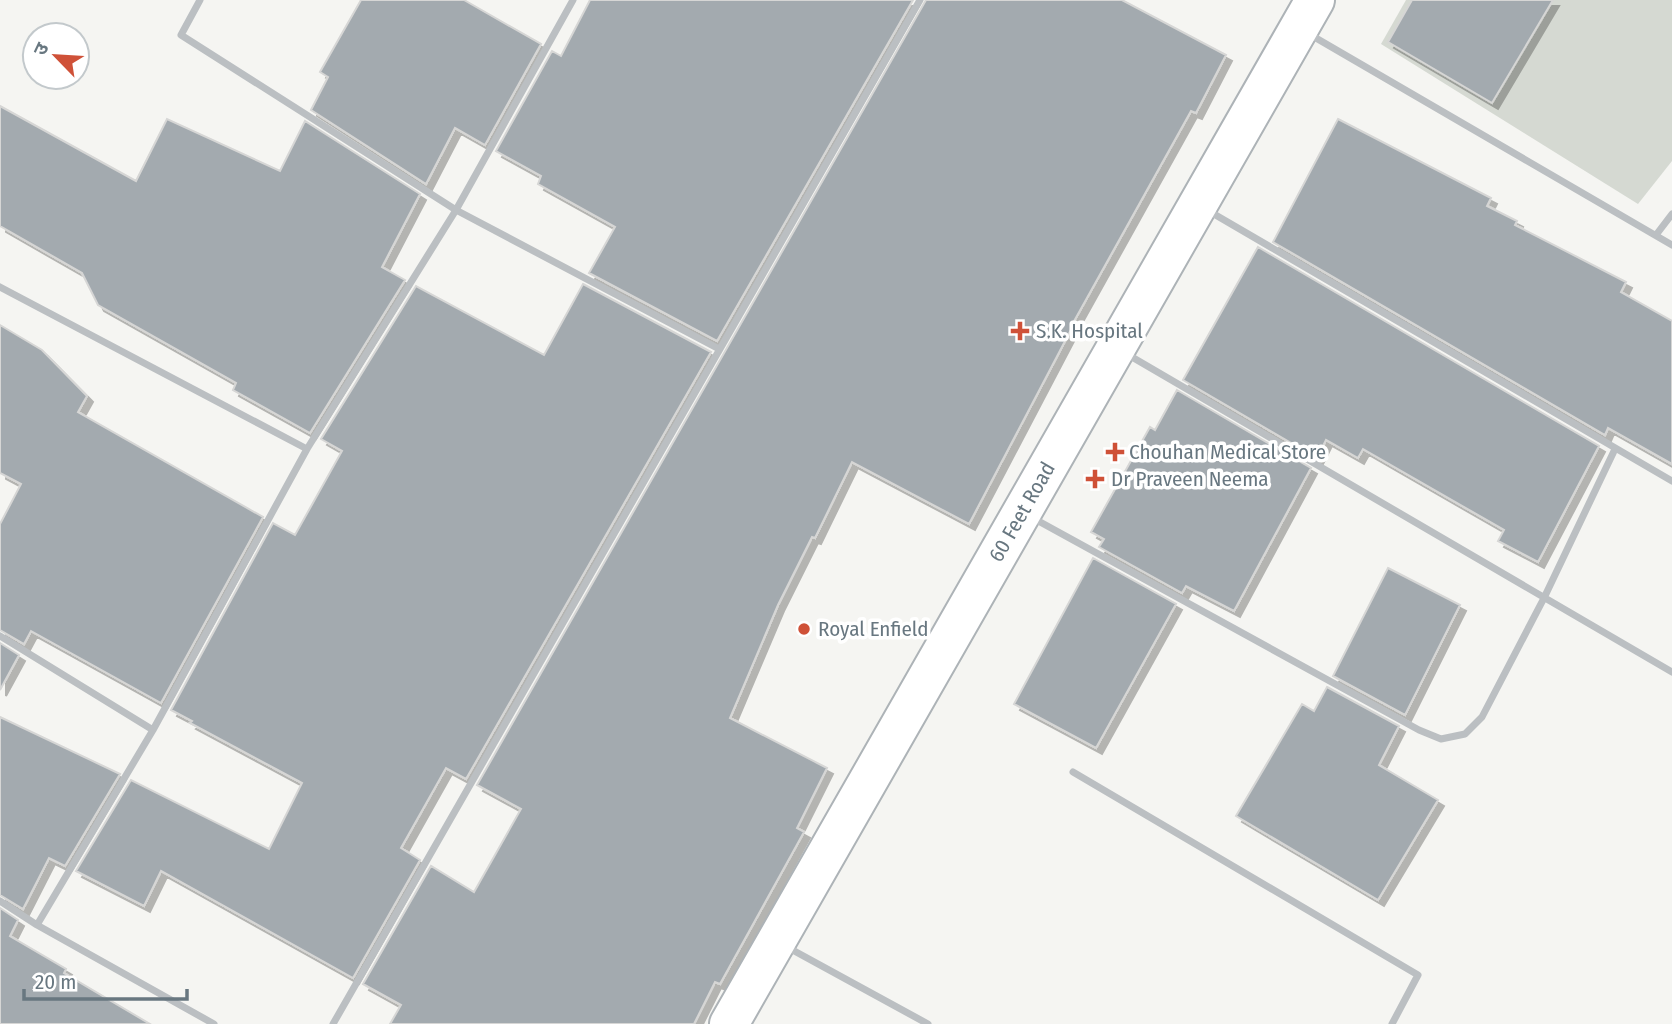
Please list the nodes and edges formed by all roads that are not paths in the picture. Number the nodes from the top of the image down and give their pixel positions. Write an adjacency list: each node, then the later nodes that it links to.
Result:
1 (200, 0): 6 (street)
2 (573, 0): 6 (street)
3 (920, 0): 12 (street)
4 (1307, 14): 5 (main road, 60 Feet Road); 8 (street)
5 (1197, 204): 11 (main road, 60 Feet Road); 14 (street)
6 (456, 210): 12 (street); 13 (street)
7 (1672, 214): 8 (street)
8 (1656, 235): 9 (street)
9 (1672, 245)
10 (0, 287): 13 (street)
11 (1115, 347): 16 (main road, 60 Feet Road); 17 (street)
12 (719, 349): 26 (street)
13 (307, 449): 20 (street)
14 (1615, 449): 15 (street); 17 (street)
15 (1672, 481)
16 (1021, 512): 17 (street); 24 (main road, 60 Feet Road)
17 (1544, 598): 19 (street)
18 (0, 636): 20 (street)
19 (1672, 672)
20 (153, 730): 23 (street)
21 (1073, 772): 29 (street)
22 (0, 901): 23 (street)
23 (37, 925): 25 (street)
24 (776, 941): 27 (main road, 60 Feet Road); 28 (street)
25 (214, 1024)
26 (333, 1024)
27 (729, 1024)
28 (928, 1024)
29 (1392, 1024)

